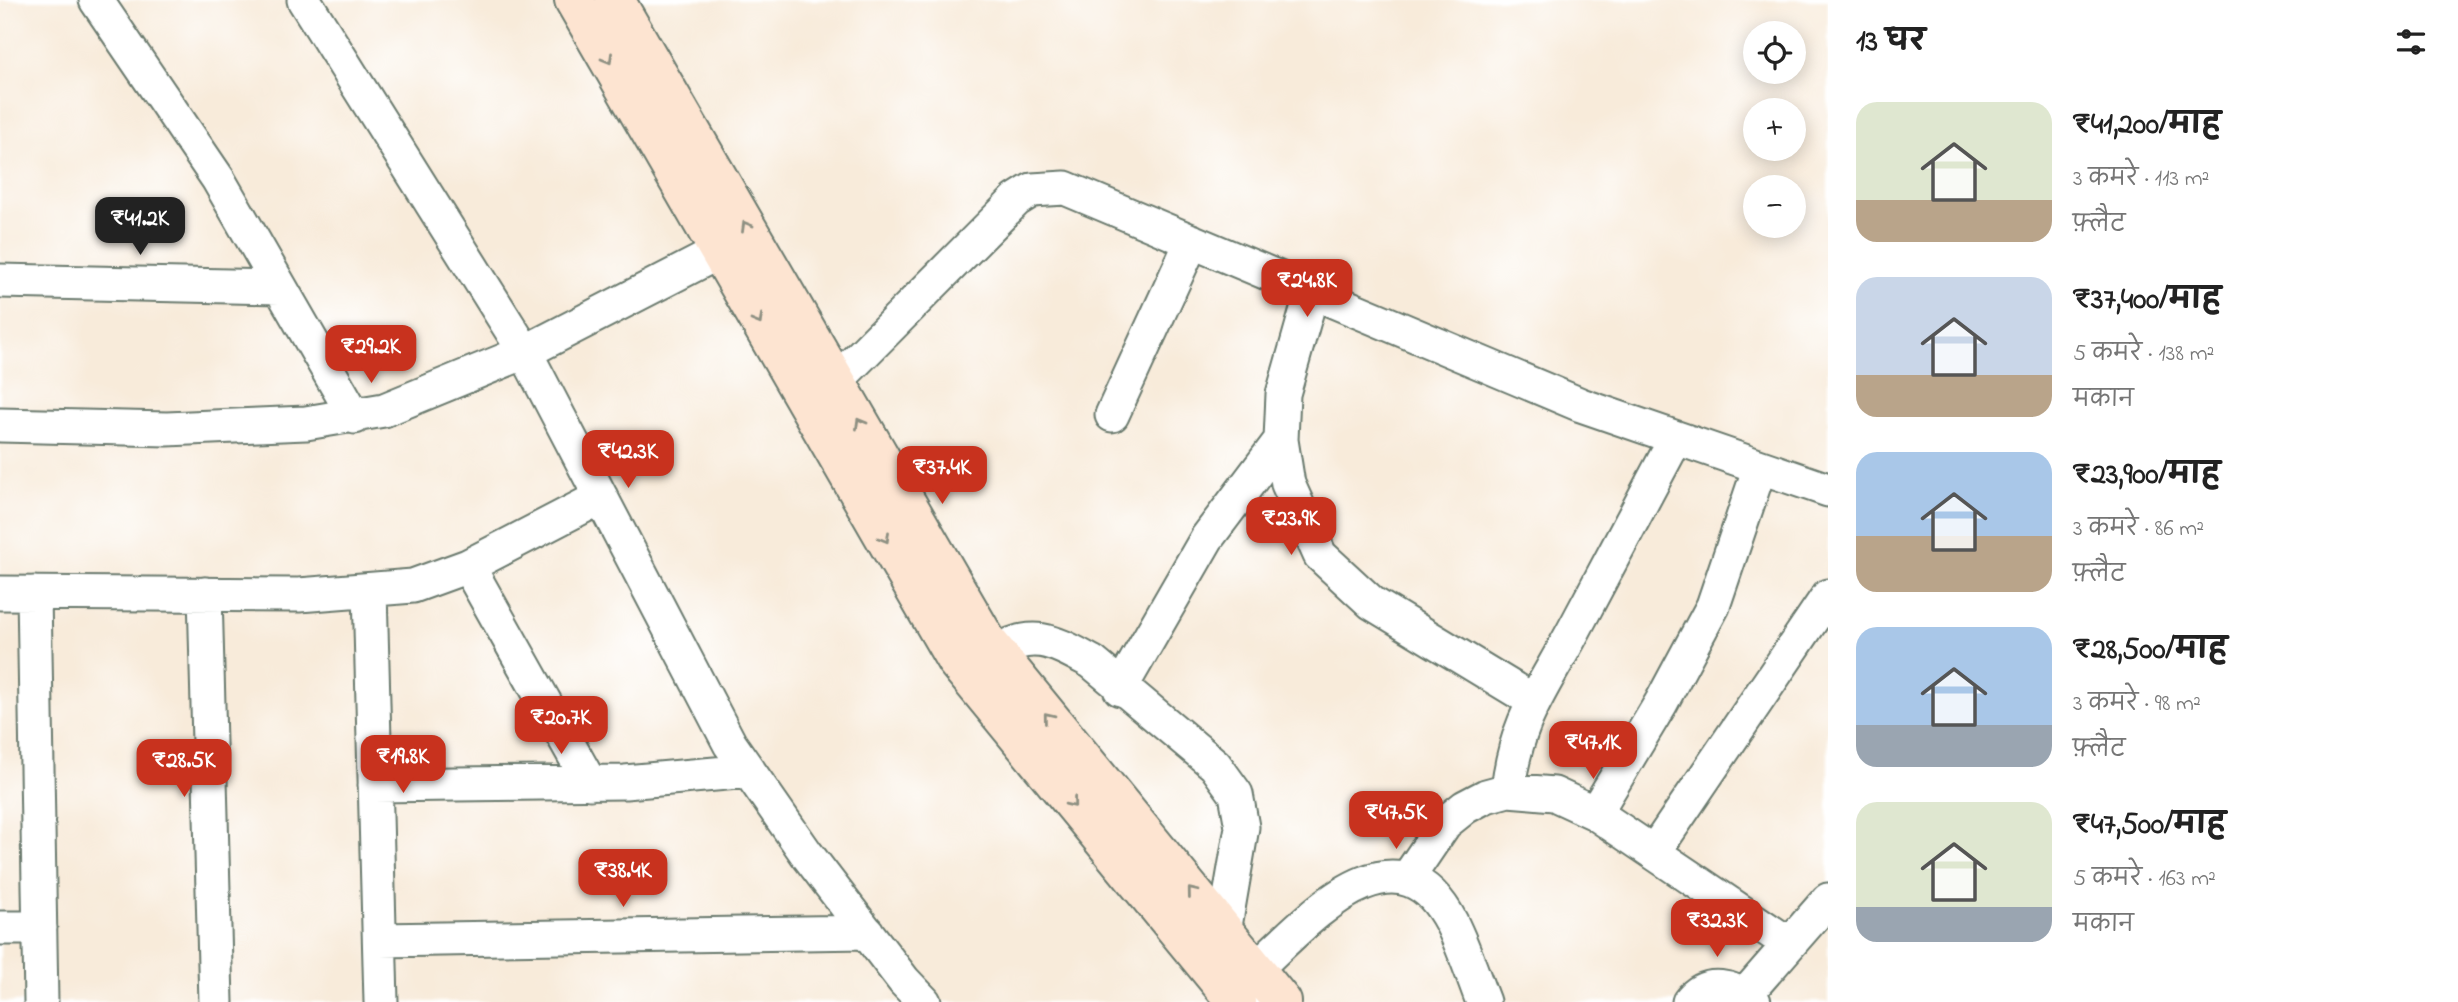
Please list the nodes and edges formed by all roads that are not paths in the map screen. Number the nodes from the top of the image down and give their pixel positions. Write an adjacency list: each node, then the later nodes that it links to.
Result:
1 (96, 0): 8 (street)
2 (304, 0): 10 (street)
3 (574, 0): 6 (main road, one-way to 6)
4 (615, 0): 11 (main road, one-way to 4)
5 (1192, 241): 9 (street); 11 (street); 12 (street)
6 (719, 252): 10 (street); 49 (main road, one-way to 49)
7 (0, 281): 8 (street)
8 (280, 287): 13 (street)
9 (1312, 292): 15 (street); 16 (street)
10 (525, 352): 13 (street); 19 (street)
11 (836, 381): 26 (main road, one-way to 11)
12 (1112, 415)
13 (355, 417): 14 (street)
14 (0, 425)
15 (1676, 438): 17 (street); 28 (street)
16 (1281, 440): 27 (street); 28 (street)
17 (1760, 467): 18 (street); 33 (street)
18 (1828, 490)
19 (601, 497): 20 (street); 29 (street)
20 (468, 566): 21 (street); 30 (street)
21 (370, 590): 24 (street); 31 (street)
22 (0, 593): 23 (street)
23 (34, 593): 24 (street); 38 (street)
24 (205, 594): 46 (street)
25 (1828, 596): 34 (street)
26 (996, 653): 27 (street); 40 (main road, one-way to 26)
27 (1120, 689): 40 (street)
28 (1532, 700): 32 (street)
29 (749, 772): 30 (street); 39 (street)
30 (590, 783): 31 (street)
31 (375, 785): 41 (street)
32 (1508, 790): 33 (street); 35 (street)
33 (1595, 813): 34 (street)
34 (1654, 852): 42 (street)
35 (1407, 879): 43 (street); 51 (street)
36 (1828, 900): 42 (street)
37 (0, 928): 38 (street)
38 (40, 928): 45 (street)
39 (867, 932): 41 (street); 48 (street)
40 (1224, 932): 43 (main road)
41 (380, 940): 47 (street)
42 (1790, 944): 44 (street)
43 (1254, 985): 50 (main road)
44 (1750, 999): 52 (street)
45 (41, 1002)
46 (216, 1002)
47 (381, 1002)
48 (924, 1002)
49 (1236, 1002)
50 (1282, 1002)
51 (1483, 1002)
52 (1689, 1002)

